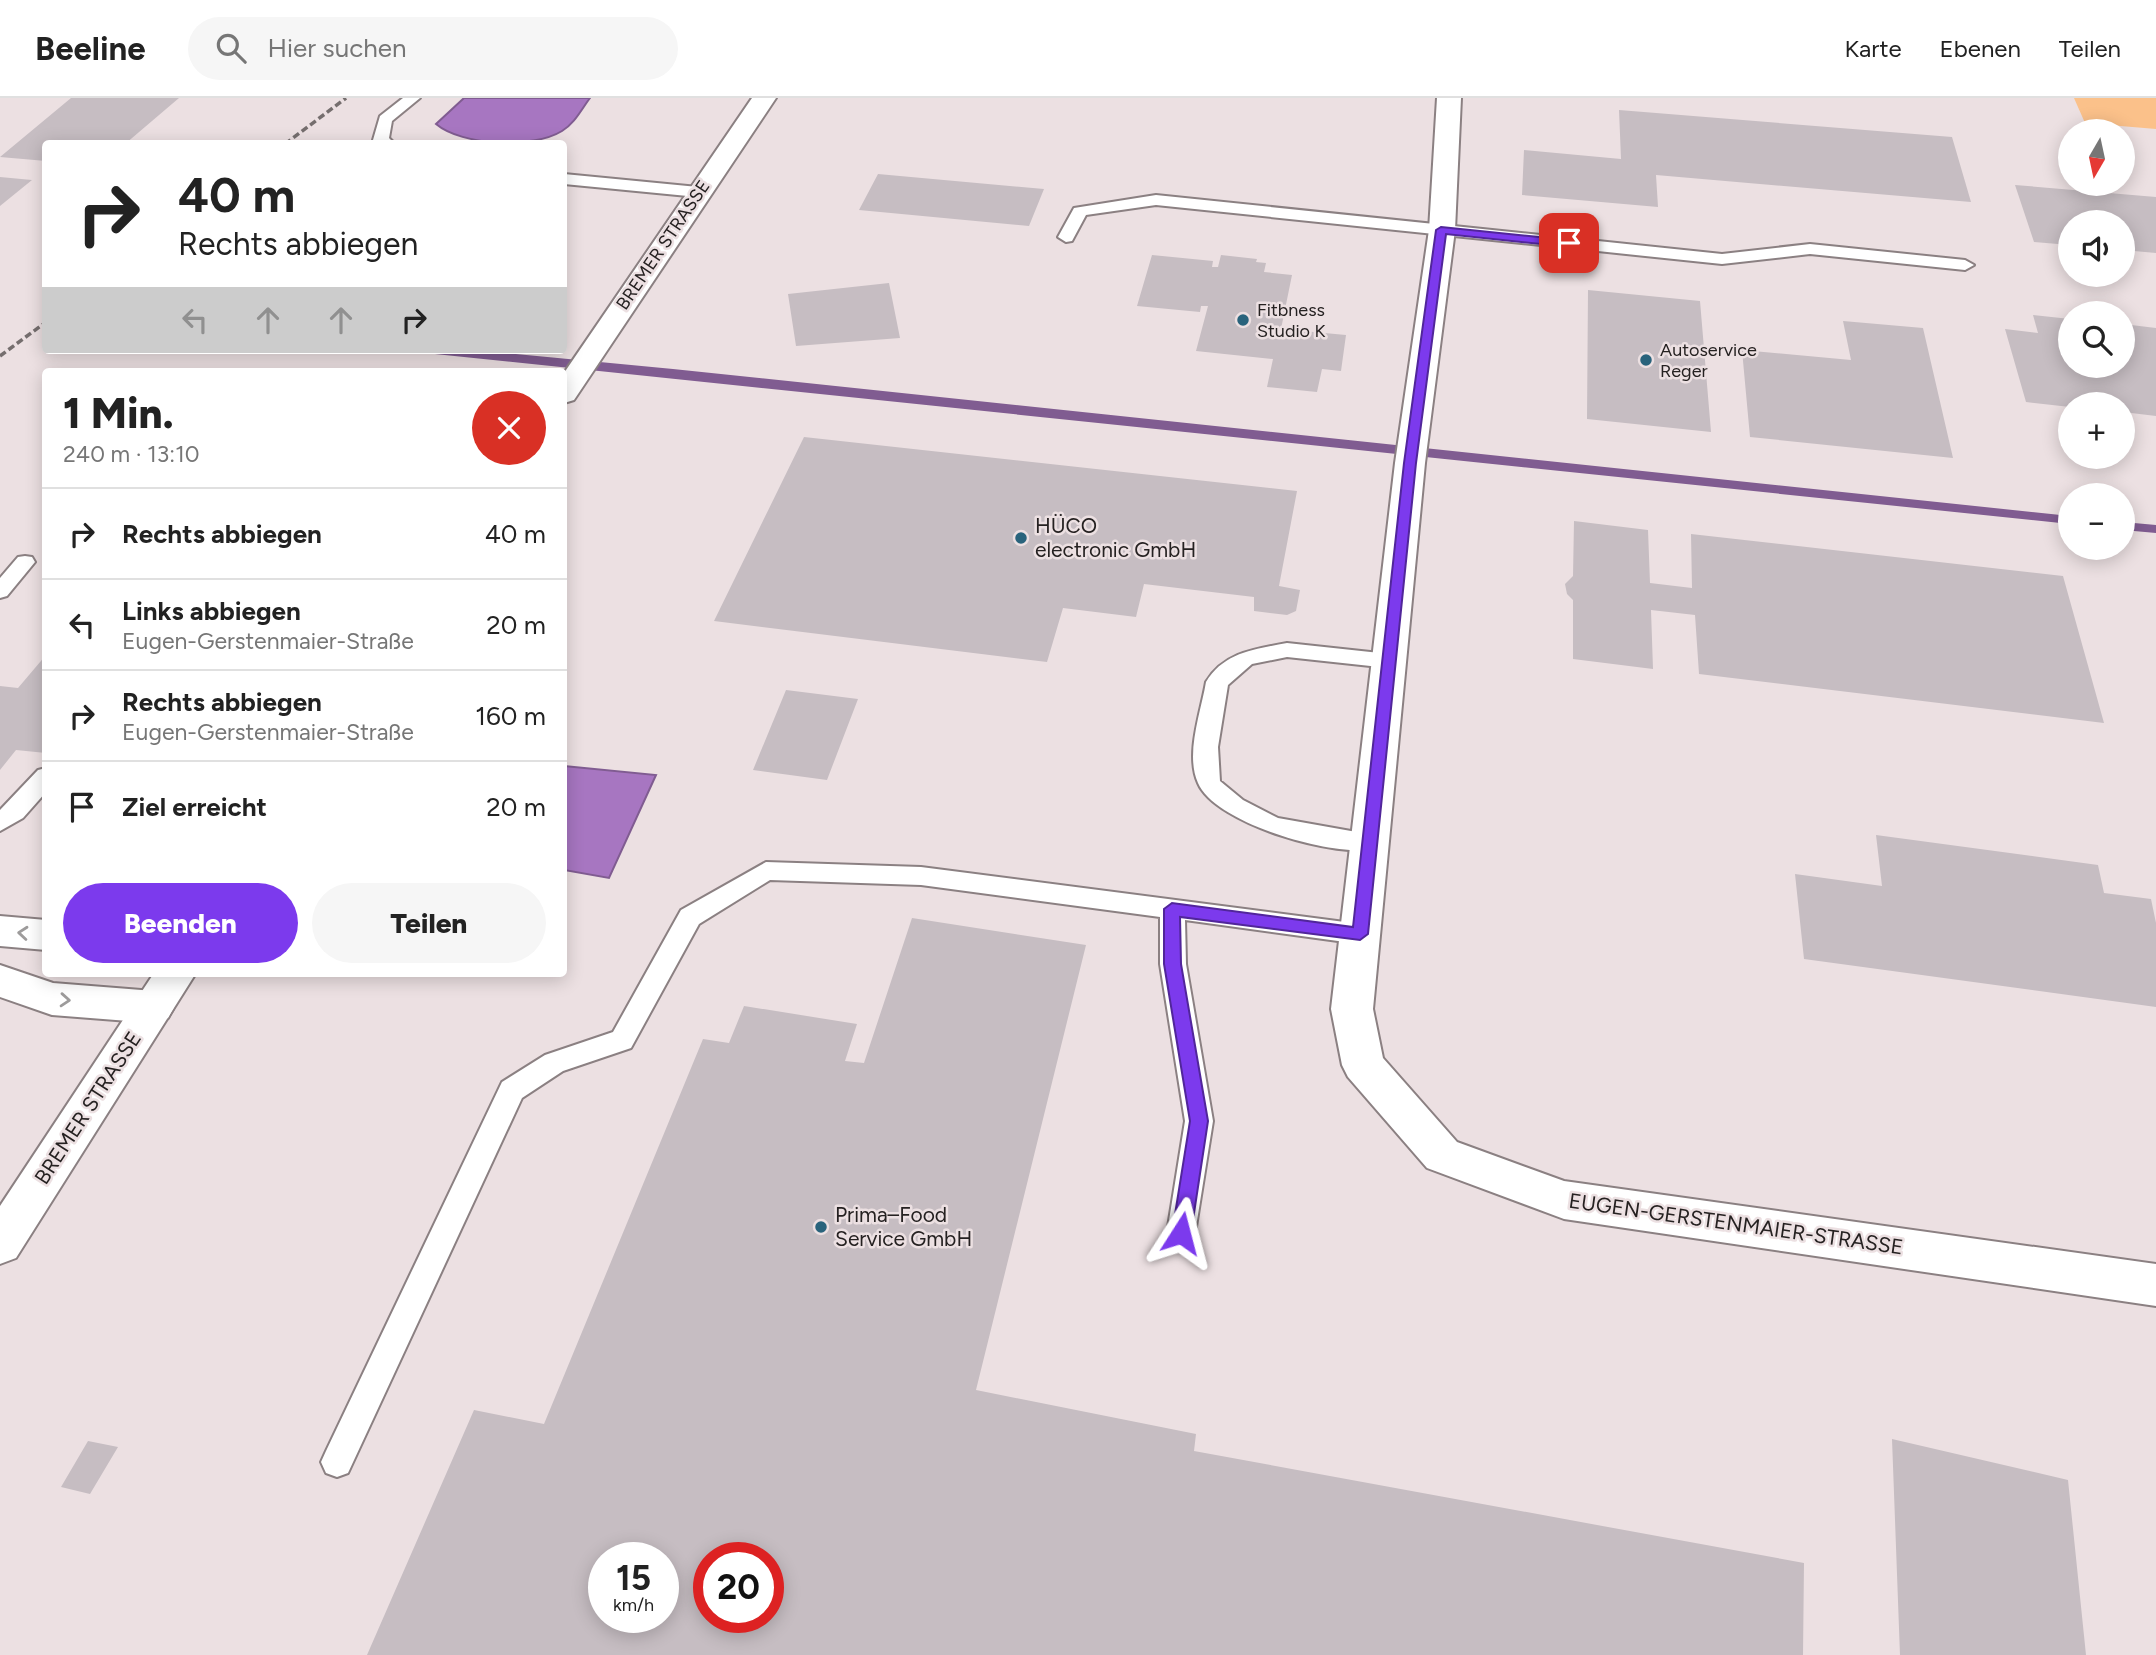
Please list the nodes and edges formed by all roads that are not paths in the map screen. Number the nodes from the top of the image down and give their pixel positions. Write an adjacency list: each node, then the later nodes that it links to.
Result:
1 (412, 98): 4 (lane)
2 (764, 98): 6 (street, BREMER STRASSE)
3 (1449, 98): 7 (street, EUGEN-GERSTENMAIER-STRASSE)
4 (381, 140)
5 (567, 180): 6 (lane)
6 (698, 192): 10 (street, BREMER STRASSE)
7 (1441, 230): 8 (lane); 9 (lane); 13 (street, EUGEN-GERSTENMAIER-STRASSE)
8 (1066, 237)
9 (1965, 265)
10 (569, 386)
11 (25, 562): 12 (lane)
12 (0, 592)
13 (1389, 661): 16 (street, EUGEN-GERSTENMAIER-STRASSE); 16 (lane)
14 (42, 781): 15 (lane)
15 (0, 822)
16 (1370, 842): 19 (street, EUGEN-GERSTENMAIER-STRASSE)
17 (1172, 909): 19 (lane); 23 (lane); 26 (lane)
18 (0, 931): 20 (street, one-way to 18)
19 (1360, 934): 25 (street, EUGEN-GERSTENMAIER-STRASSE)
20 (42, 935)
21 (0, 981): 22 (street, one-way to 22)
22 (165, 990): 24 (street, BREMER STRASSE)
23 (1181, 1233)
24 (0, 1244)
25 (2156, 1284)
26 (337, 1462)

